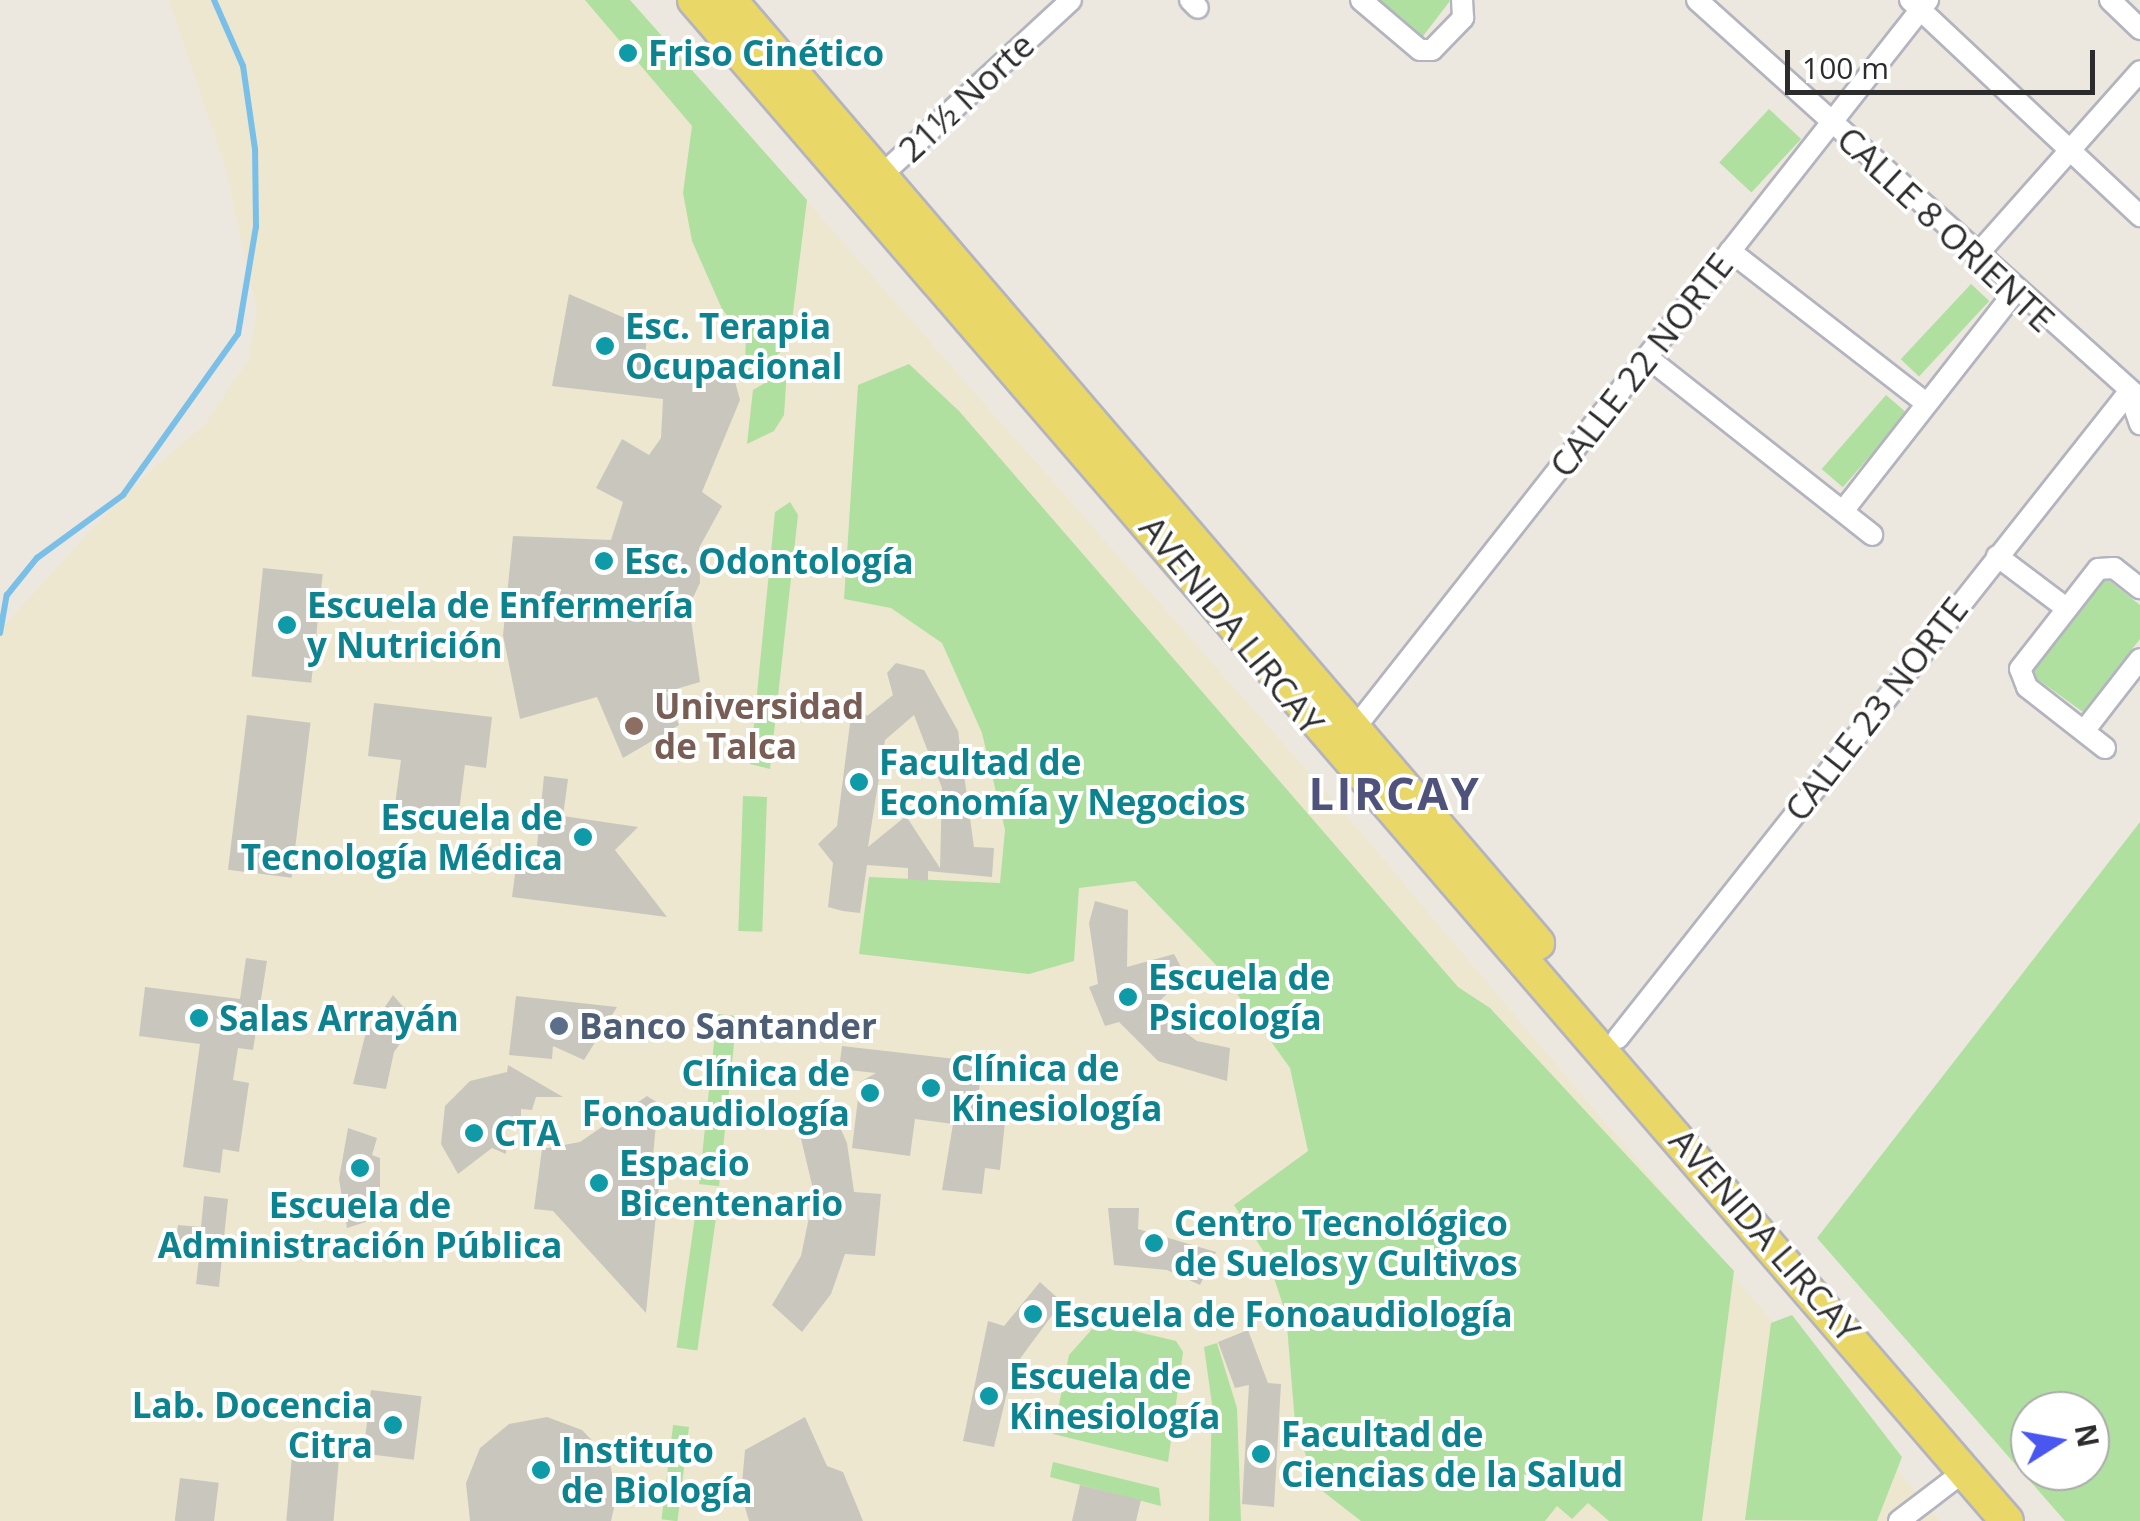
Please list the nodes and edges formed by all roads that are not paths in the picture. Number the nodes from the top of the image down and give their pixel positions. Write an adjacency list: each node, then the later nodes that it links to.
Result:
1 (694, 0): 13 (main road, AVENIDA LIRCAY)
2 (730, 0): 13 (main road, AVENIDA LIRCAY)
3 (1071, 0): 13 (street, 21½ Norte)
4 (1362, 0): 5 (street)
5 (1462, 0)
6 (1697, 0): 11 (street, CALLE 8 ORIENTE)
7 (2110, 0): 9 (street)
8 (1919, 4): 11 (street, CALLE 22 NORTE); 12 (street)
9 (2140, 29)
10 (2140, 72): 12 (street)
11 (1831, 123): 15 (street, CALLE 22 NORTE); 16 (street, CALLE 8 ORIENTE)
12 (2069, 151): 14 (street); 16 (street)
13 (872, 184): 29 (main road, AVENIDA LIRCAY)
14 (2140, 216)
15 (1730, 252): 18 (street, CALLE 22 NORTE); 20 (street)
16 (1976, 256): 17 (street, CALLE 8 ORIENTE)
17 (2015, 292): 19 (street, CALLE 8 ORIENTE); 20 (street)
18 (1647, 357): 22 (street); 29 (street, CALLE 22 NORTE)
19 (2134, 394): 21 (street, CALLE 8 ORIENTE); 24 (street, CALLE 23 NORTE)
20 (1927, 404): 22 (street)
21 (2140, 424)
22 (1843, 511): 23 (street)
23 (1872, 534)
24 (1997, 556): 26 (street); 31 (street, CALLE 23 NORTE)
25 (2140, 588): 26 (street)
26 (2066, 608): 28 (street)
27 (2140, 659): 28 (street)
28 (2084, 731): 30 (street)
29 (1340, 735): 31 (main road, AVENIDA LIRCAY); 32 (main road, AVENIDA LIRCAY)
30 (2105, 748)
31 (1618, 1038): 35 (main road, AVENIDA LIRCAY)
32 (1966, 1470): 33 (street); 34 (main road, AVENIDA LIRCAY)
33 (1899, 1521)
34 (2007, 1521)
35 (2030, 1521)

